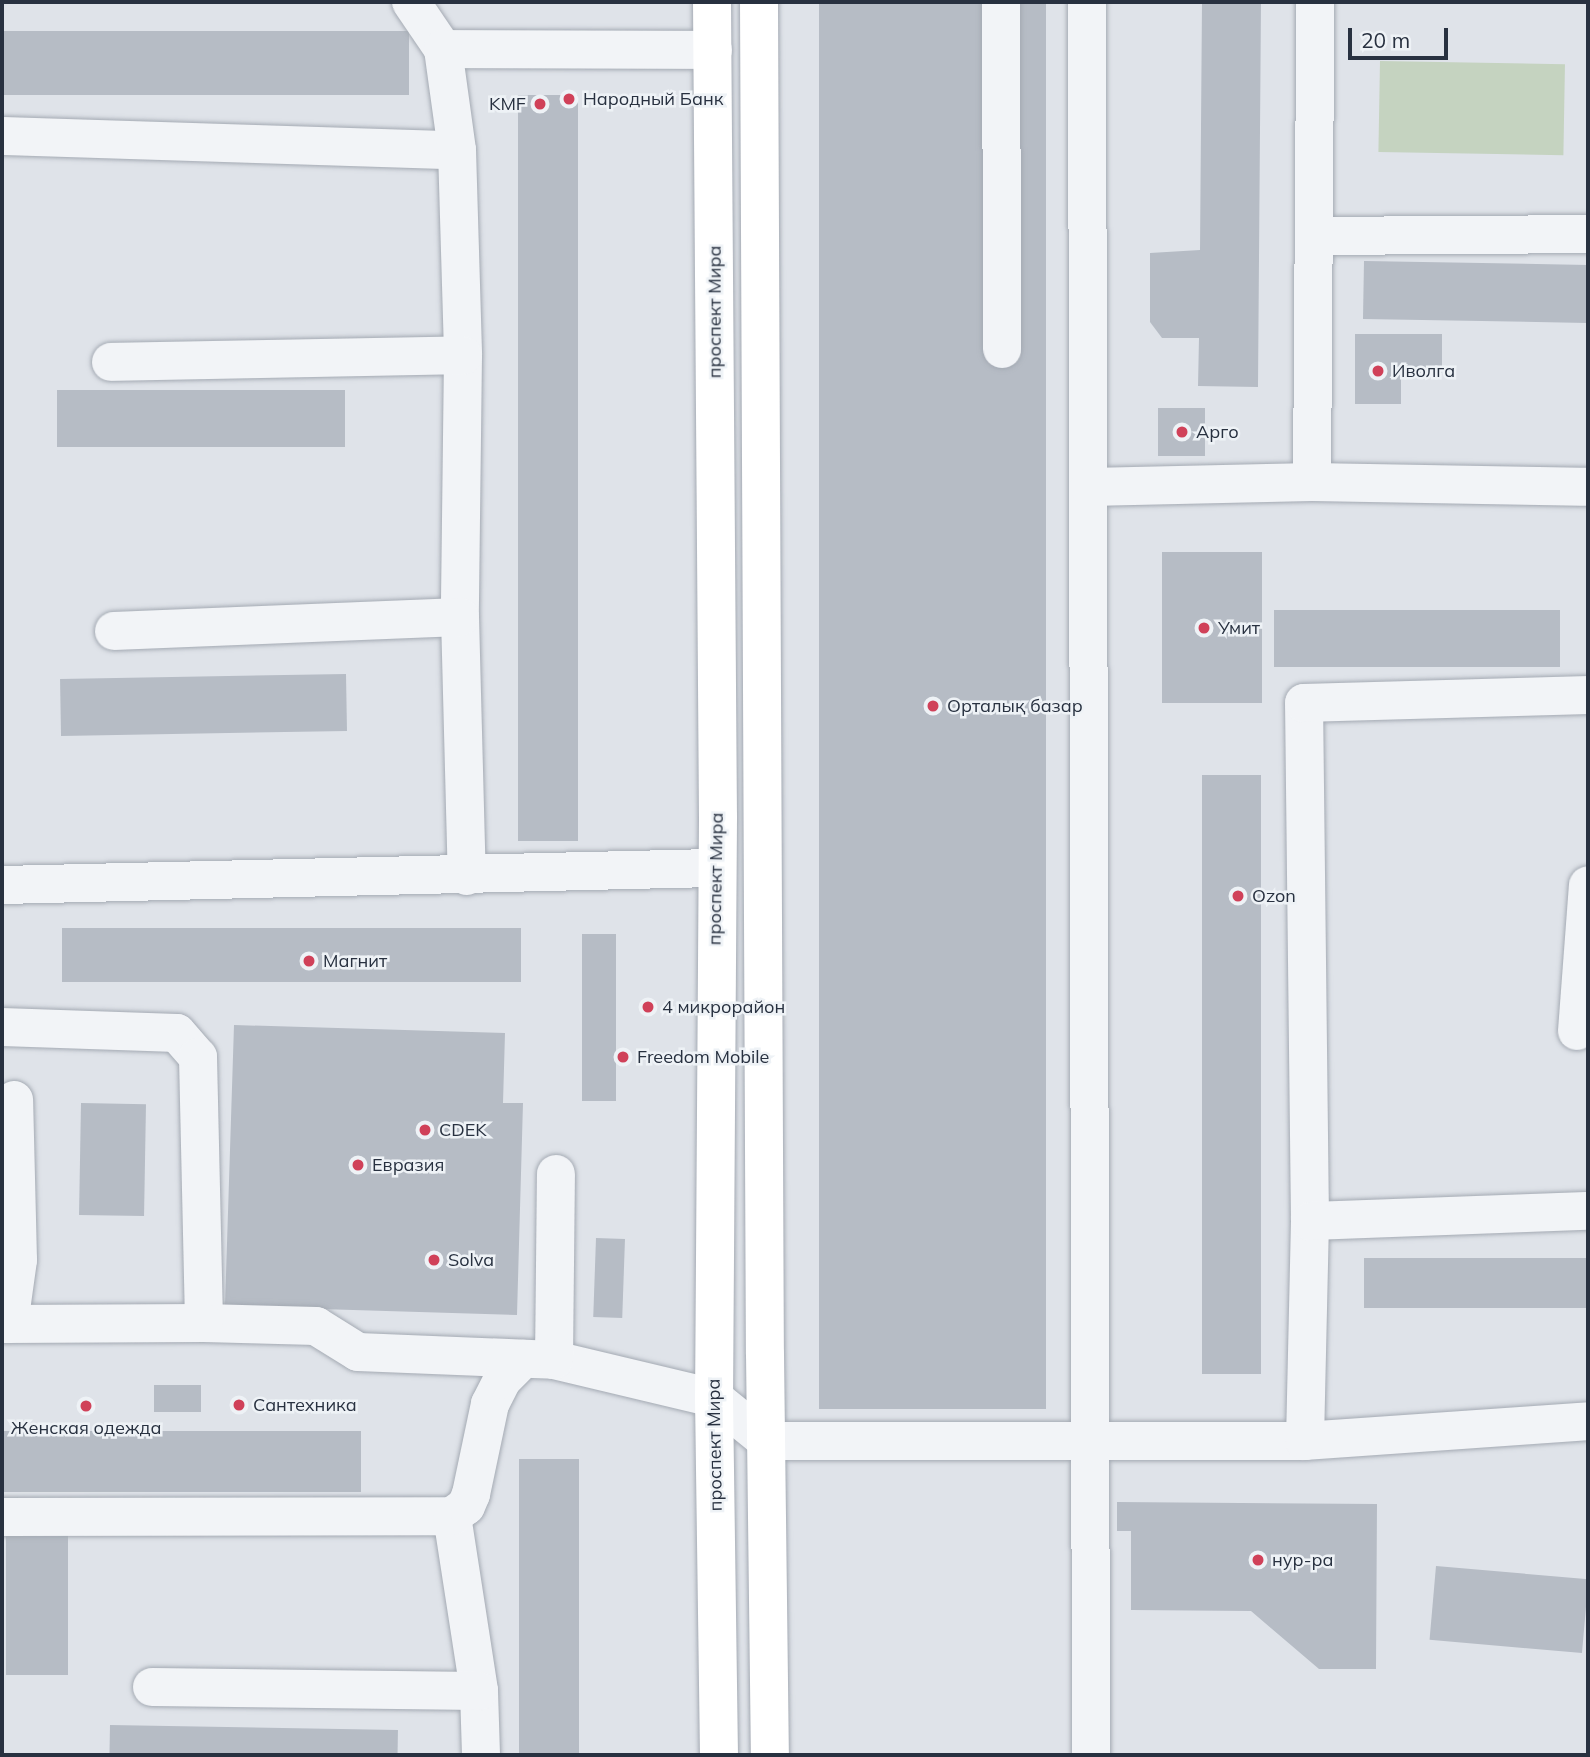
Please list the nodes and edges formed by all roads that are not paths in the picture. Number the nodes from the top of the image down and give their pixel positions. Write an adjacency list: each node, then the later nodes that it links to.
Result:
1 (411, 2): 7 (street)
2 (712, 2): 8 (main road, проспект Мира)
3 (759, 2): 37 (main road)
4 (1002, 2): 13 (street)
5 (1087, 2): 17 (street)
6 (1315, 2): 12 (street)
7 (443, 49): 8 (street); 10 (street)
8 (713, 50): 22 (main road, проспект Мира)
9 (2, 136): 10 (street)
10 (457, 150): 14 (street)
11 (1588, 234): 12 (street)
12 (1314, 236): 16 (street)
13 (1002, 349)
14 (463, 355): 15 (street); 19 (street)
15 (111, 362)
16 (1312, 482): 17 (street); 18 (street)
17 (1089, 487): 39 (street)
18 (1588, 487)
19 (460, 617): 20 (street); 23 (street)
20 (114, 631)
21 (1588, 695): 31 (street)
22 (715, 868): 23 (street); 35 (main road, проспект Мира)
23 (467, 876): 25 (street)
24 (1588, 885): 27 (street)
25 (2, 886)
26 (2, 1027): 32 (street)
27 (1577, 1031)
28 (14, 1100): 33 (street)
29 (556, 1174): 34 (street)
30 (1588, 1211): 31 (street)
31 (1310, 1221): 38 (street)
32 (204, 1323): 33 (street); 34 (street)
33 (6, 1324)
34 (538, 1359): 35 (street); 40 (street)
35 (714, 1398): 37 (street); 45 (main road, проспект Мира)
36 (1588, 1421): 38 (street)
37 (767, 1441): 39 (street); 46 (main road)
38 (1306, 1441): 39 (street)
39 (1092, 1442): 47 (street)
40 (452, 1516): 41 (street); 43 (street)
41 (2, 1517)
42 (152, 1688): 43 (street)
43 (479, 1690): 44 (street)
44 (481, 1755)
45 (719, 1755)
46 (770, 1755)
47 (1091, 1755)

